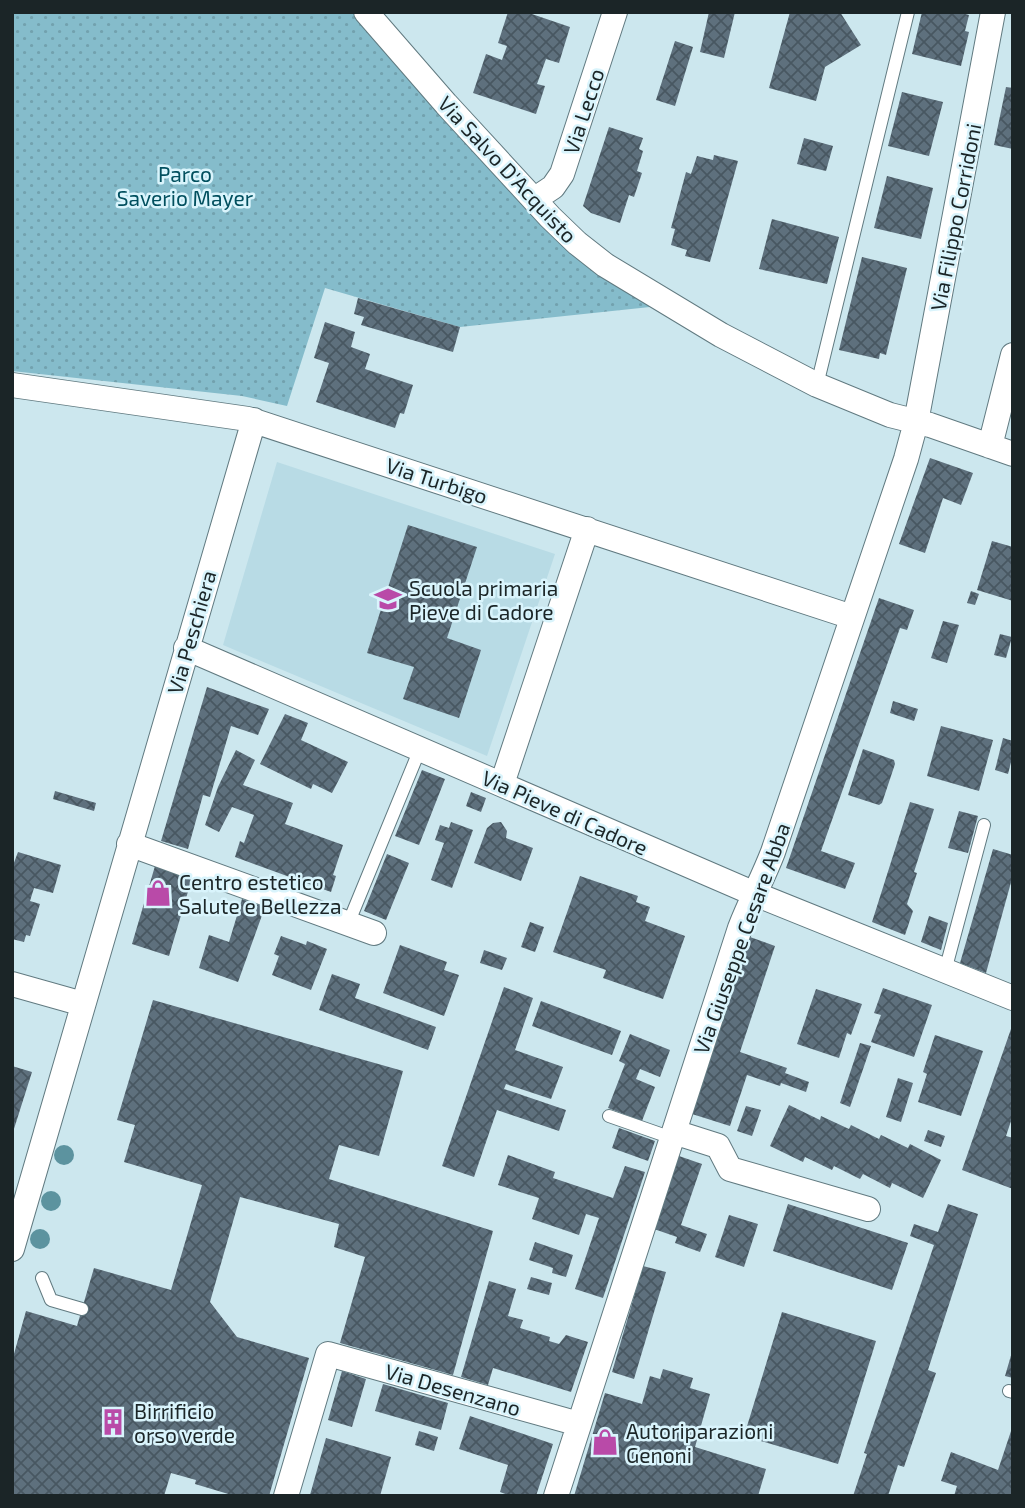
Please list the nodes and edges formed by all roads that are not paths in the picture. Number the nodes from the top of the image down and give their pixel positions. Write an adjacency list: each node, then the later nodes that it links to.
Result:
1 (615, 12): 5 (street, Via Lecco)
2 (908, 12): 8 (lane)
3 (993, 12): 10 (street, Via Filippo Corridoni)
4 (376, 17): 5 (street, Via Salvo D'Acquisto)
5 (535, 199): 8 (street, Via Salvo D'Acquisto)
6 (1013, 355): 11 (street, Via Salvo D'Acquisto)
7 (12, 385): 9 (street, Via Turbigo)
8 (817, 385): 10 (street, Via Salvo D'Acquisto)
9 (254, 420): 12 (street, Via Turbigo); 14 (street, Via Peschiera)
10 (916, 422): 11 (street, Via Salvo D'Acquisto); 13 (street, Via Giuseppe Cesare Abba)
11 (1001, 450)
12 (587, 529): 13 (street, Via Turbigo); 16 (street)
13 (852, 617): 19 (street, Via Giuseppe Cesare Abba)
14 (186, 648): 15 (street, Via Pieve di Cadore); 18 (street, Via Peschiera)
15 (420, 749): 16 (street, Via Pieve di Cadore); 20 (lane)
16 (502, 784): 19 (street, Via Pieve di Cadore)
17 (984, 825): 22 (lane)
18 (129, 844): 20 (street); 25 (street, Via Peschiera)
19 (754, 894): 22 (street, Via Pieve di Cadore); 27 (street, Via Giuseppe Cesare Abba)
20 (348, 923): 21 (street)
21 (374, 933)
22 (945, 971): 24 (street, Via Pieve di Cadore)
23 (12, 984): 25 (street)
24 (1013, 998)
25 (83, 1004): 29 (street, Via Peschiera)
26 (609, 1116): 27 (lane)
27 (673, 1135): 28 (street); 32 (street, Via Giuseppe Cesare Abba)
28 (868, 1209)
29 (12, 1249)
30 (42, 1278): 31 (lane)
31 (82, 1309)
32 (579, 1424): 33 (street, Via Desenzano); 34 (street, Via Giuseppe Cesare Abba)
33 (286, 1496)
34 (556, 1496)

